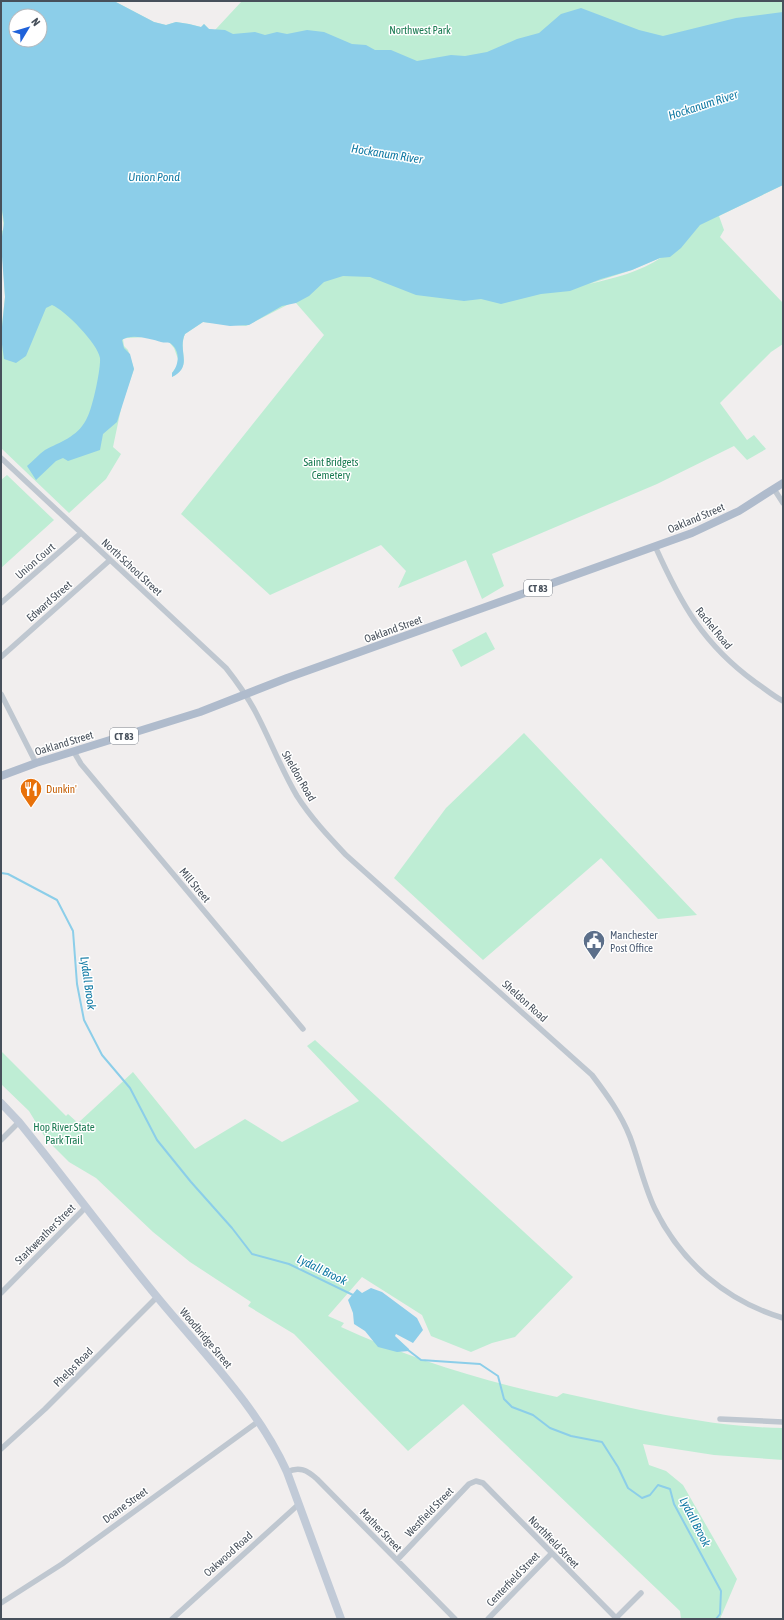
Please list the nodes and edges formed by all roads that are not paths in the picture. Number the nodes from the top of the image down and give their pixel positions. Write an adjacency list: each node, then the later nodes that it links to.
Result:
1 (1, 458): 5 (street, North School Street)
2 (783, 483): 3 (main road, Oakland Street / CT 83)
3 (774, 489): 4 (street); 6 (main road, Oakland Street / CT 83)
4 (783, 503)
5 (81, 533): 7 (street, North School Street); 8 (street, Union Court)
6 (655, 546): 11 (main road, Oakland Street / CT 83); 12 (street, Rachel Road)
7 (110, 560): 9 (street, Edward Street); 11 (street, North School Street)
8 (1, 603)
9 (1, 657)
10 (1, 694): 14 (street)
11 (246, 694): 13 (main road, Oakland Street / CT 83); 23 (street, Sheldon Road)
12 (783, 701)
13 (74, 752): 14 (main road, Oakland Street / CT 83); 16 (street, Mill Street)
14 (36, 763): 15 (main road, Oakland Street / CT 83)
15 (1, 776)
16 (303, 1029)
17 (1, 1103): 18 (main road, Woodbridge Street)
18 (19, 1122): 19 (street); 20 (main road, Woodbridge Street)
19 (1, 1140)
20 (86, 1207): 21 (street, Starkweather Street); 22 (main road, Woodbridge Street)
21 (1, 1293)
22 (157, 1297): 25 (main road, Woodbridge Street); 27 (street, Phelps Road)
23 (783, 1318)
24 (720, 1419): 26 (street)
25 (259, 1421): 28 (main road, Woodbridge Street); 34 (street, Doane Street)
26 (783, 1422)
27 (1, 1449)
28 (287, 1472): 30 (main road, Woodbridge Street); 32 (street, Mather Street)
29 (476, 1481): 31 (street, Northfield Street); 32 (street, Westfield Street)
30 (299, 1504): 35 (street, Oakwood Road); 36 (main road, Woodbridge Street)
31 (551, 1554): 38 (street, Centerfield Street); 39 (street, Northfield Street)
32 (397, 1560): 37 (street, Mather Street)
33 (641, 1593): 39 (street)
34 (1, 1603)
35 (172, 1619)
36 (341, 1619)
37 (455, 1619)
38 (488, 1619)
39 (615, 1619)

